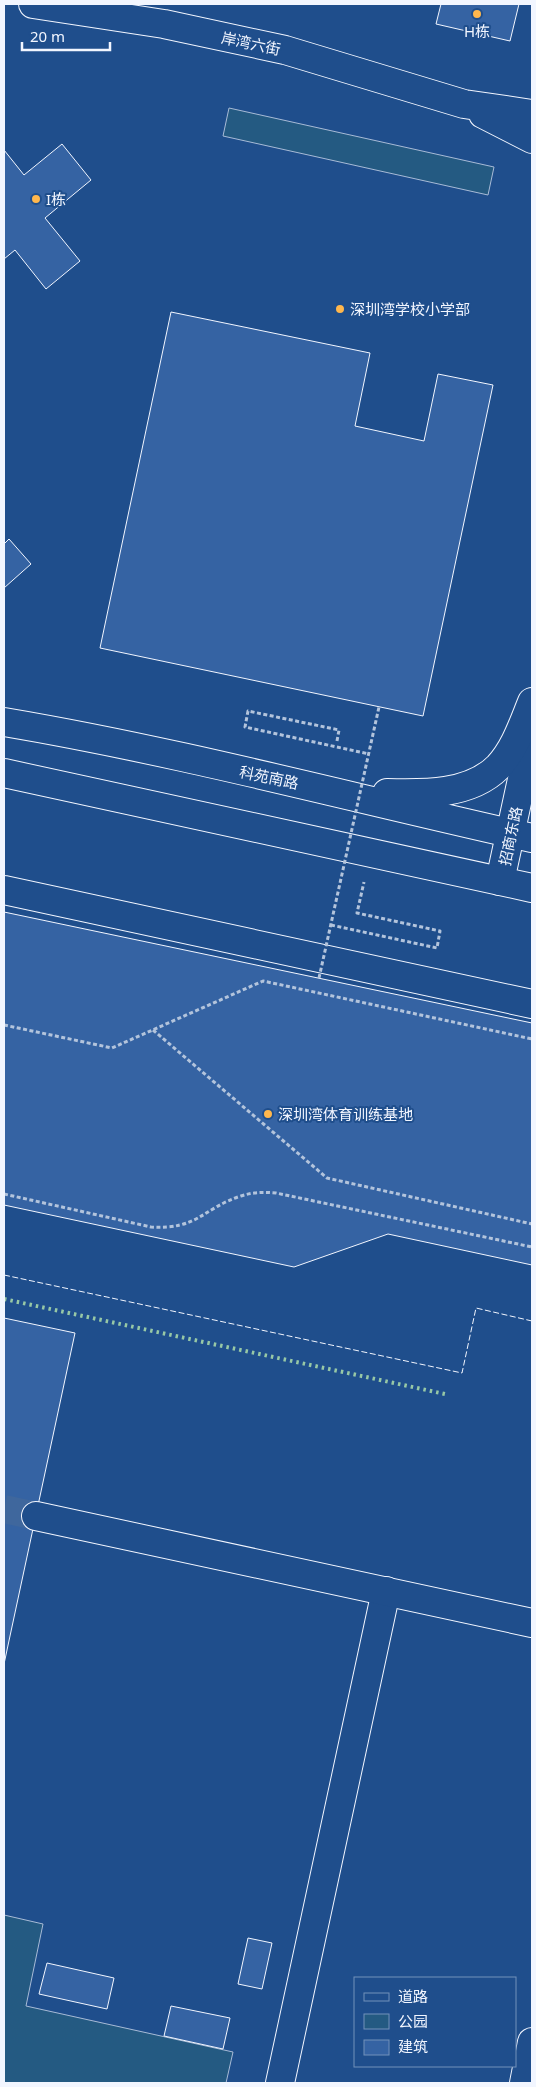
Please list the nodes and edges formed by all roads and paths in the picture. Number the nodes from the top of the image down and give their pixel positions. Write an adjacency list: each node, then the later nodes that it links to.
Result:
1 (33, 4): 2 (main road, 岸湾六街)
2 (464, 104): 3 (main road); 4 (main road)
3 (532, 114)
4 (532, 139)
5 (532, 702): 12 (main road)
6 (380, 707): 10 (path, bridge)
7 (4, 722): 12 (main road, 科苑南路)
8 (532, 733): 13 (main road, 招商东路)
9 (337, 741): 10 (path)
10 (369, 754): 18 (path, bridge)
11 (4, 773): 14 (main road)
12 (332, 791): 13 (main road, 科苑南路)
13 (521, 835): 14 (main road, 招商东路)
14 (500, 881): 16 (main road)
15 (364, 882): 18 (path)
16 (532, 888)
17 (4, 890): 20 (main road)
18 (331, 925): 19 (path, bridge)
19 (319, 978)
20 (532, 1004)
21 (4, 1025): 22 (path)
22 (153, 1030): 23 (path); 25 (path)
23 (532, 1039)
24 (4, 1194): 26 (path)
25 (532, 1224)
26 (532, 1247)
27 (36, 1516): 28 (main road)
28 (386, 1591): 29 (main road); 31 (main road)
29 (532, 1623)
30 (532, 2042): 32 (main road)
31 (280, 2083)
32 (524, 2083)

